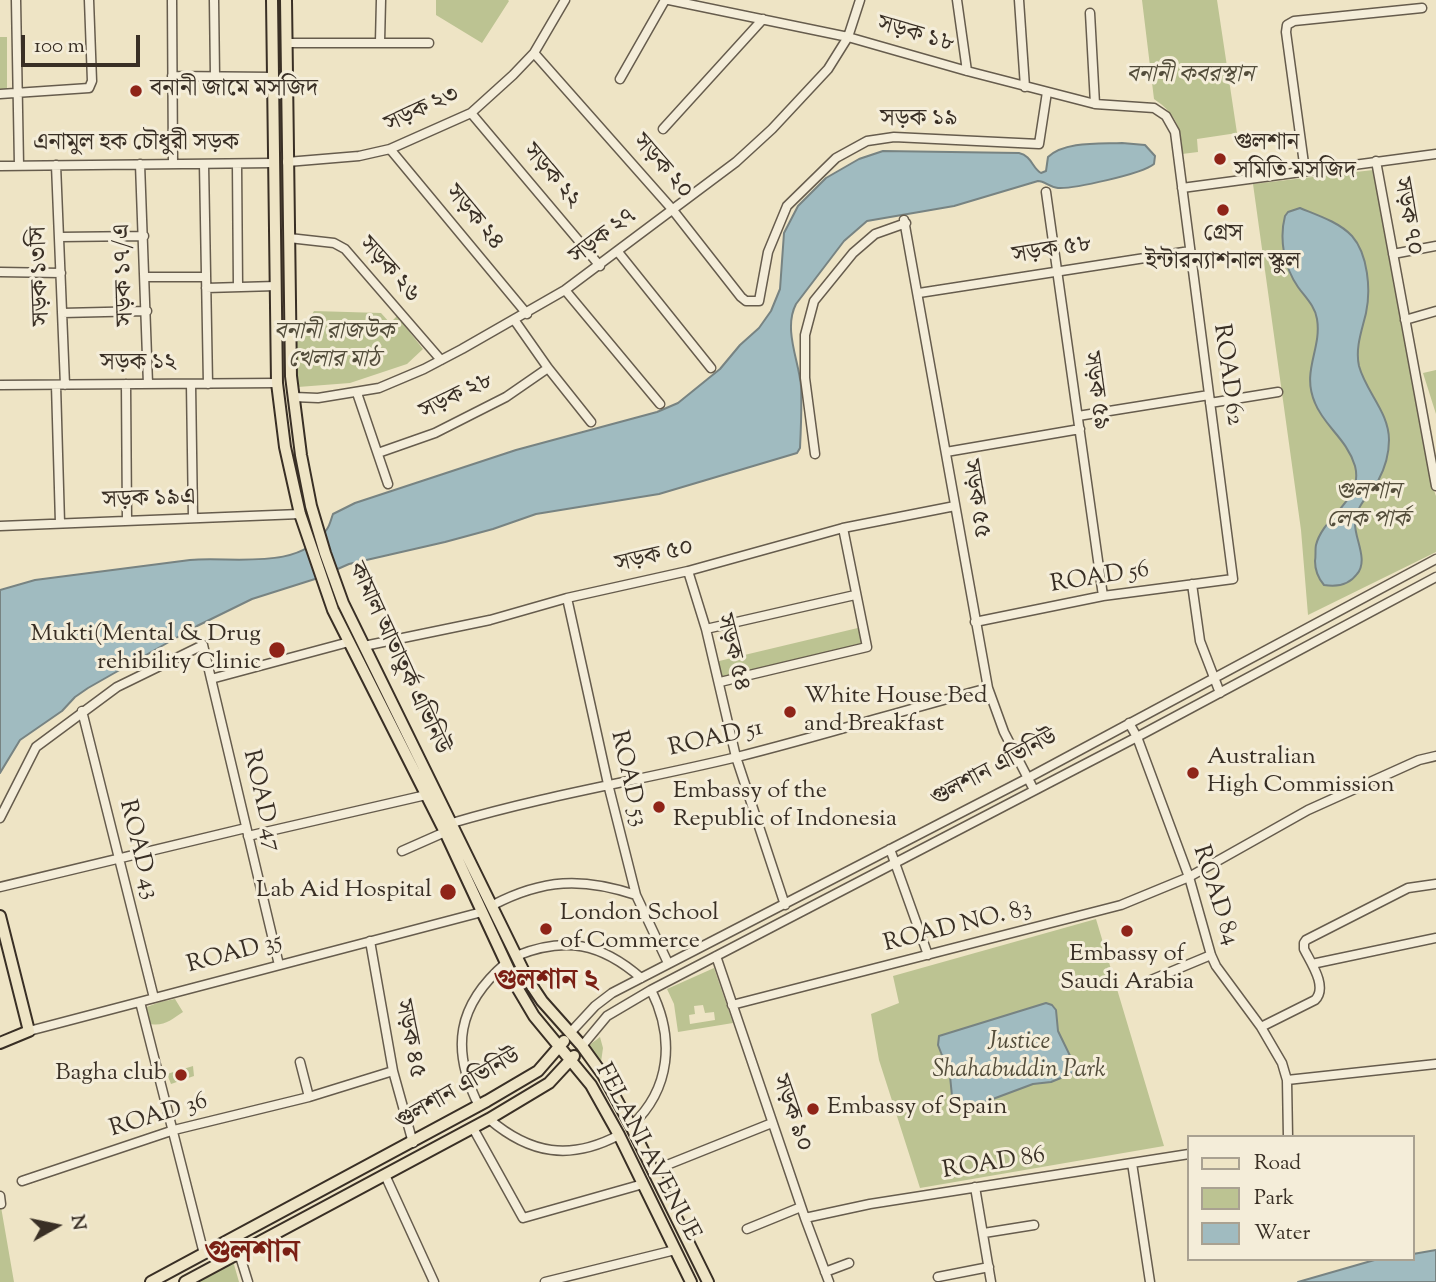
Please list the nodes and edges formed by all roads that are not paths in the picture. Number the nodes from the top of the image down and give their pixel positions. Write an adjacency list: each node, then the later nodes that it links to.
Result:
1 (16, 0): 29 (street)
2 (89, 0): 29 (street)
3 (172, 0): 22 (street)
4 (214, 0): 23 (street)
5 (272, 0): 24 (main road, কামাল আতাতুর্ক এভিনিউ)
6 (286, 0): 18 (main road, কামাল আতাতুর্ক এভিনিউ)
7 (381, 0): 17 (street)
8 (565, 0): 20 (street, সড়ক ২৩)
9 (667, 0): 15 (street, সড়ক ১৮); 25 (street)
10 (860, 0): 16 (street, সড়ক ২৭)
11 (957, 0): 21 (street)
12 (1019, 0): 26 (street)
13 (1422, 8): 45 (street)
14 (1090, 13): 30 (street)
15 (763, 19): 16 (street, সড়ক ১৮); 32 (street)
16 (848, 37): 21 (street, সড়ক ১৮); 49 (street, সড়ক ২৭)
17 (380, 42): 18 (street); 19 (street)
18 (286, 43): 36 (main road, কামাল আতাতুর্ক এভিনিউ)
19 (429, 43)
20 (534, 53): 31 (street, সড়ক ২৩); 49 (street, সড়ক ২০)
21 (967, 71): 26 (street, সড়ক ১৮)
22 (172, 76): 23 (street); 39 (street)
23 (215, 76): 24 (street)
24 (273, 78): 37 (main road, কামাল আতাতুর্ক এভিনিউ)
25 (620, 79)
26 (1025, 87): 27 (street, সড়ক ১৮)
27 (1047, 92): 30 (street, সড়ক ১৮); 68 (street, সড়ক ১৯)
28 (0, 94): 29 (street)
29 (17, 94): 42 (street)
30 (1095, 104): 46 (street, সড়ক ১৮)
31 (471, 113): 33 (street, সড়ক ২৩); 57 (street, সড়ক ২২)
32 (663, 129)
33 (390, 149): 36 (street, সড়ক ২৩); 72 (street, সড়ক ২৪)
34 (1436, 154): 35 (street)
35 (1376, 161): 45 (street); 56 (street, সড়ক ৭০)
36 (287, 162): 37 (main road); 52 (main road, কামাল আতাতুর্ক এভিনিউ)
37 (273, 163): 41 (street, এনামুল হক চৌধুরী সড়ক); 63 (main road, কামাল আতাতুর্ক এভিনিউ)
38 (141, 164): 39 (street, এনামুল হক চৌধুরী সড়ক); 43 (street, এনামুল হক চৌধুরী সড়ক); 50 (street, সড়ক ১৭/এ)
39 (173, 164): 40 (street, এনামুল হক চৌধুরী সড়ক)
40 (204, 164): 41 (street, এনামুল হক চৌধুরী সড়ক); 62 (street)
41 (237, 164): 64 (street)
42 (19, 165): 43 (street, এনামুল হক চৌধুরী সড়ক); 44 (street, এনামুল হক চৌধুরী সড়ক)
43 (57, 165): 51 (street, সড়ক ১৩সি)
44 (0, 166)
45 (1306, 171): 47 (street)
46 (1180, 177): 47 (street, ROAD 62)
47 (1182, 188): 54 (street, ROAD 62)
48 (1046, 192): 58 (street, সড়ক ৫৯)
49 (672, 209): 55 (street, সড়ক ২৭); 68 (street, সড়ক ২০)
50 (144, 236): 51 (street); 61 (street, সড়ক ১৭/এ)
51 (60, 237): 60 (street, সড়ক ১৩সি)
52 (289, 238): 75 (street, সড়ক ২৬); 88 (main road, কামাল আতাতুর্ক এভিনিউ)
53 (1436, 246): 56 (street)
54 (1190, 251): 58 (street, সড়ক ৫৮); 89 (street, ROAD 62)
55 (618, 252): 57 (street, সড়ক ২৭); 77 (street)
56 (1393, 254): 73 (street, সড়ক ৭০)
57 (600, 266): 66 (street, সড়ক ২৭)
58 (1058, 270): 67 (street, সড়ক ৫৮); 91 (street, সড়ক ৫৯)
59 (0, 272): 60 (street)
60 (61, 273): 71 (street, সড়ক ১৩সি)
61 (146, 277): 62 (street); 69 (street, সড়ক ১৭/এ)
62 (205, 277): 65 (street)
63 (276, 286): 64 (street); 78 (main road, কামাল আতাতুর্ক এভিনিউ)
64 (238, 287): 65 (street)
65 (206, 288): 82 (street)
66 (565, 290): 72 (street, সড়ক ২৭); 90 (street)
67 (919, 293): 94 (street, সড়ক ৫৫); 96 (street, সড়ক ৫৫)
68 (759, 301)
69 (146, 311): 71 (street); 80 (street, সড়ক ১৭/এ)
70 (1436, 311): 73 (street)
71 (62, 313): 84 (street, সড়ক ১৩সি)
72 (527, 314): 74 (street, সড়ক ২৭)
73 (1405, 320): 97 (street, সড়ক ৭০)
74 (515, 321): 75 (street, সড়ক ২৭); 76 (street)
75 (441, 360): 86 (street, সড়ক ২৭)
76 (548, 368): 92 (street); 95 (street, সড়ক ২৮)
77 (711, 368)
78 (277, 383): 82 (street, সড়ক ১২); 87 (main road, কামাল আতাতুর্ক এভিনিউ)
79 (126, 384): 80 (street, সড়ক ১২); 84 (street, সড়ক ১২); 102 (street)
80 (148, 384): 81 (street, সড়ক ১২)
81 (191, 384): 82 (street, সড়ক ১২); 101 (street)
82 (208, 384)
83 (0, 385): 84 (street, সড়ক ১২)
84 (61, 385): 103 (street, সড়ক ১৩সি)
85 (1279, 392): 89 (street)
86 (357, 393): 88 (street, সড়ক ২৭); 95 (street)
87 (279, 397): 88 (main road); 100 (main road, কামাল আতাতুর্ক এভিনিউ)
88 (294, 397): 110 (main road, কামাল আতাতুর্ক এভিনিউ)
89 (1210, 399): 91 (street); 109 (street, ROAD 62)
90 (660, 404)
91 (1079, 416): 93 (street, সড়ক ৫৯)
92 (591, 422)
93 (1080, 429): 94 (street); 113 (street, সড়ক ৫৯)
94 (946, 452): 99 (street, সড়ক ৫৫)
95 (378, 453): 98 (street)
96 (815, 454)
97 (1435, 482)
98 (388, 484)
99 (955, 506): 105 (street, সড়ক ৫০); 115 (street, সড়ক ৫৫)
100 (300, 514): 101 (street, সড়ক ১৯এ); 110 (main road, কামাল আতাতুর্ক এভিনিউ)
101 (193, 519): 102 (street, সড়ক ১৯এ)
102 (127, 520): 103 (street, সড়ক ১৯এ)
103 (60, 523): 104 (street, সড়ক ১৯এ)
104 (0, 526)
105 (843, 528): 107 (street, সড়ক ৫০); 112 (street)
106 (1436, 559): 118 (street, গুলশান এভিনিউ)
107 (688, 570): 114 (street, সড়ক ৫০); 116 (street, সড়ক ৫৪)
108 (1436, 577): 122 (street, গুলশান এভিনিউ)
109 (1233, 579): 111 (street, ROAD 56)
110 (330, 583): 117 (main road, কামাল আতাতুর্ক এভিনিউ)
111 (1192, 584): 113 (street, ROAD 56); 118 (street)
112 (855, 595): 116 (street); 120 (street)
113 (1103, 596): 115 (street, ROAD 56)
114 (567, 598): 117 (street, সড়ক ৫০); 129 (street, ROAD 53)
115 (975, 622): 121 (street, সড়ক ৫৫)
116 (706, 629): 120 (street, সড়ক ৫৪)
117 (358, 643): 119 (street, সড়ক ৫০); 131 (main road, কামাল আতাতুর্ক এভিনিউ); 133 (main road, কামাল আতাতুর্ক এভিনিউ)
118 (1213, 678): 122 (street); 124 (street, গুলশান এভিনিউ)
119 (211, 680): 123 (street, ROAD 47); 134 (street, ROAD 47)
120 (720, 682): 127 (street, সড়ক ৫৪)
121 (988, 688): 127 (street, ROAD 51); 128 (street, সড়ক ৫৫)
122 (1220, 693): 125 (street, গুলশান এভিনিউ)
123 (82, 711): 132 (street); 137 (street, ROAD 43)
124 (1129, 723): 125 (street, ROAD 84); 128 (street, গুলশান এভিনিউ)
125 (1137, 737): 130 (street, গুলশান এভিনিউ); 139 (street, ROAD 84)
126 (1436, 755): 139 (street, ROAD NO. 83)
127 (736, 757): 129 (street, ROAD 51); 144 (street, সড়ক ৫৪)
128 (1028, 778): 130 (street, সড়ক ৫৫); 135 (street, গুলশান এভিনিউ)
129 (608, 784): 133 (street, ROAD 51); 142 (street, ROAD 53)
130 (1034, 790): 138 (street, গুলশান এভিনিউ)
131 (426, 795): 133 (main road, কামাল আতাতুর্ক এভিনিউ); 134 (street)
132 (0, 818)
133 (449, 828): 136 (street, ROAD 51); 143 (main road, কামাল আতাতুর্ক এভিনিউ); 145 (main road, কামাল আতাতুর্ক এভিনিউ)
134 (247, 832): 137 (street); 156 (street, ROAD 47)
135 (890, 849): 138 (street); 144 (street, গুলশান এভিনিউ)
136 (402, 851)
137 (119, 859): 141 (street); 160 (street, ROAD 43)
138 (897, 862): 149 (street); 152 (street, গুলশান এভিনিউ)
139 (1189, 877): 149 (street, ROAD NO. 83); 150 (street, ROAD 84)
140 (1436, 884): 155 (street)
141 (0, 887)
142 (636, 895): 143 (street); 154 (street, ROAD 53)
143 (492, 905): 151 (main road, কামাল আতাতুর্ক এভিনিউ)
144 (785, 905): 154 (street, গুলশান এভিনিউ)
145 (482, 912): 148 (street, ROAD 35); 153 (main road, কামাল আতাতুর্ক এভিনিউ)
146 (0, 916): 164 (main road)
147 (1436, 937): 155 (street)
148 (370, 941): 156 (street, ROAD 35); 172 (street, সড়ক ৪৫)
149 (928, 955): 162 (street, ROAD NO. 83)
150 (1211, 955): 158 (street); 163 (street, ROAD 84)
151 (516, 956): 157 (street); 165 (main road, কামাল আতাতুর্ক এভিনিউ)
152 (716, 956): 159 (street, গুলশান এভিনিউ); 162 (street, সড়ক ৯০)
153 (506, 962): 168 (main road, কামাল আতাতুর্ক এভিনিউ); 175 (street)
154 (668, 963): 157 (street, গুলশান এভিনিউ)
155 (1312, 964): 163 (street)
156 (279, 965): 160 (street, ROAD 35)
157 (640, 978): 165 (street, গুলশান এভিনিউ)
158 (1151, 980)
159 (651, 990): 167 (street, গুলশান এভিনিউ); 178 (street)
160 (154, 998): 161 (street, ROAD 35)
161 (140, 1002): 164 (street, ROAD 35); 180 (street)
162 (732, 1005): 177 (street, সড়ক ৯০)
163 (1261, 1027): 173 (street, ROAD 84)
164 (29, 1031): 166 (main road, ROAD 35)
165 (570, 1033): 167 (main road, কামাল আতাতুর্ক এভিনিউ); 168 (main road, গুলশান এভিনিউ)
166 (0, 1043)
167 (582, 1046): 169 (main road, গুলশান এভিনিউ); 178 (main road, FELANI AVENUE)
168 (560, 1047): 169 (main road, FELANI AVENUE); 175 (main road, গুলশান এভিনিউ)
169 (571, 1060): 176 (main road, গুলশান এভিনিউ); 181 (main road, FELANI AVENUE)
170 (300, 1062): 174 (street)
171 (1436, 1064): 173 (street)
172 (394, 1071): 174 (street, ROAD 36); 183 (street, সড়ক ৪৫)
173 (1287, 1080): 182 (street, ROAD 84)
174 (309, 1097): 180 (street, ROAD 36)
175 (479, 1106): 183 (main road, গুলশান এভিনিউ)
176 (489, 1118): 179 (main road, গুলশান এভিনিউ); 181 (street)
177 (772, 1123): 186 (street); 191 (street, সড়ক ৯০)
178 (631, 1126): 186 (main road, FELANI AVENUE)
179 (473, 1128): 187 (main road, গুলশান এভিনিউ); 189 (street)
180 (174, 1130): 188 (street, ROAD 36); 198 (street)
181 (619, 1135): 189 (main road, FELANI AVENUE)
182 (1288, 1135)
183 (413, 1143): 198 (main road, গুলশান এভিনিউ)
184 (1188, 1154): 185 (street, ROAD 86)
185 (1132, 1163): 190 (street, ROAD 86); 213 (street)
186 (652, 1171): 210 (main road, FELANI AVENUE)
187 (385, 1175): 197 (main road, গুলশান এভিনিউ); 207 (street)
188 (22, 1181)
189 (643, 1184): 196 (main road, FELANI AVENUE)
190 (975, 1187): 192 (street, ROAD 86); 195 (street)
191 (801, 1207): 192 (street, সড়ক ৯০); 194 (street)
192 (805, 1219): 201 (street, সড়ক ৯০)
193 (1034, 1225): 195 (street)
194 (747, 1229)
195 (984, 1233): 200 (street)
196 (675, 1250): 203 (street); 209 (main road, FELANI AVENUE)
197 (239, 1253): 205 (main road, গুলশান এভিনিউ); 206 (street)
198 (204, 1254): 204 (main road, গুলশান এভিনিউ)
199 (849, 1263): 201 (street)
200 (989, 1267): 202 (street); 212 (street)
201 (825, 1272): 211 (street, সড়ক ৯০)
202 (938, 1277)
203 (567, 1279): 208 (street)
204 (151, 1282)
205 (185, 1282)
206 (248, 1282)
207 (434, 1282)
208 (545, 1282)
209 (691, 1282)
210 (708, 1282)
211 (829, 1282)
212 (991, 1282)
213 (1150, 1282)

